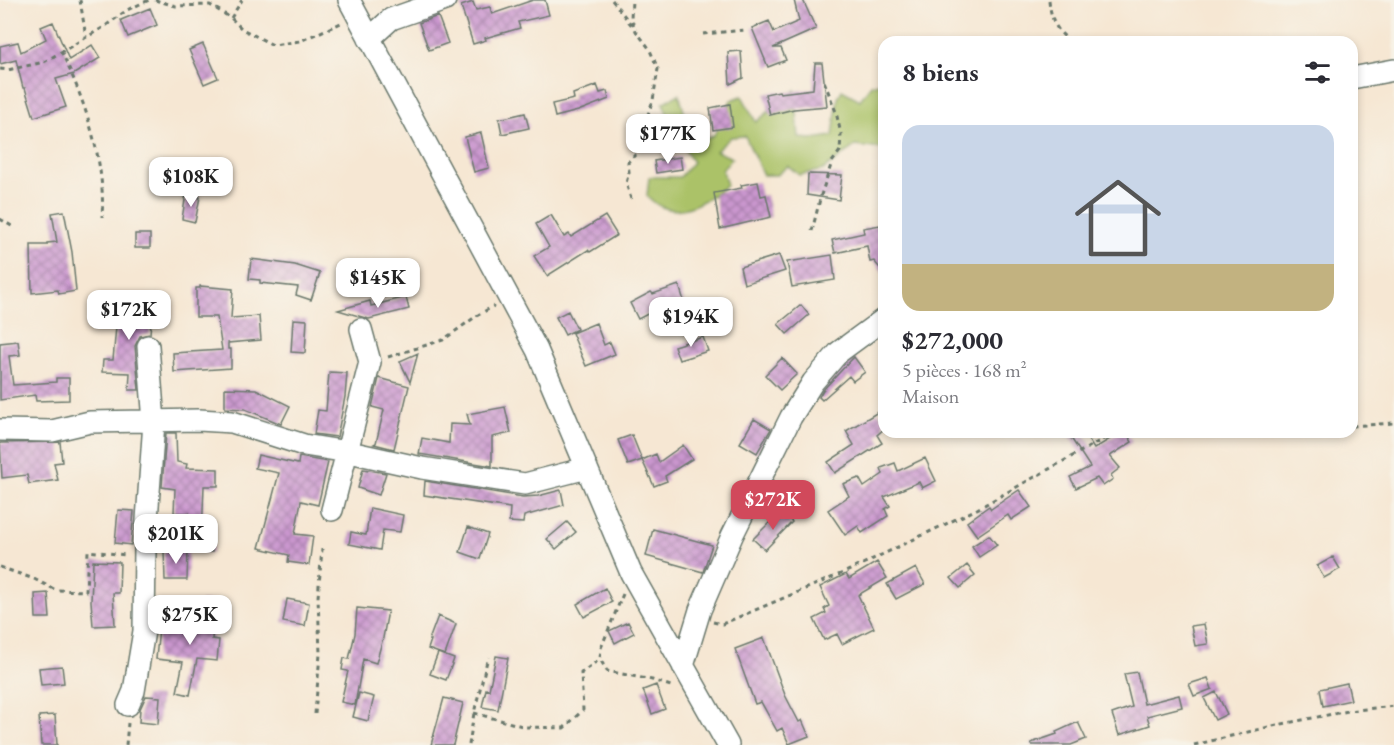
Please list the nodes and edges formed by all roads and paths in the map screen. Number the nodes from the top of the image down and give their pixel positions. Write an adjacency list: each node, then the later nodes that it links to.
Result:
1 (80, 0): 14 (path)
2 (149, 0): 14 (path)
3 (155, 0): 10 (path)
4 (242, 0): 10 (path)
5 (445, 0): 16 (street)
6 (612, 0): 12 (path)
7 (632, 0): 12 (path)
8 (1049, 0): 15 (path)
9 (353, 8): 10 (path); 16 (street)
10 (231, 18)
11 (745, 30): 13 (path)
12 (636, 31): 22 (path)
13 (704, 34)
14 (86, 36): 17 (path)
15 (1064, 36)
16 (369, 39): 27 (street)
17 (61, 51): 18 (path); 23 (path)
18 (0, 69)
19 (1394, 70): 20 (street)
20 (1358, 77)
21 (824, 81): 26 (path)
22 (631, 199)
23 (102, 217)
24 (0, 219): 25 (path)
25 (15, 228)
26 (812, 231)
27 (509, 299): 31 (path); 38 (street)
28 (878, 323): 44 (street)
29 (362, 329): 31 (street)
30 (148, 346): 32 (street)
31 (370, 362): 37 (street)
32 (154, 422): 35 (street); 37 (street); 41 (street)
33 (1394, 423): 34 (path)
34 (1358, 426)
35 (0, 430)
36 (1105, 438): 44 (path)
37 (346, 452): 38 (street); 39 (street)
38 (587, 468): 43 (street)
39 (332, 510)
40 (322, 549): 52 (path)
41 (145, 557): 42 (path); 49 (street)
42 (0, 567)
43 (632, 573): 46 (path); 47 (street)
44 (697, 618): 47 (street)
45 (488, 657): 51 (path)
46 (600, 659): 48 (path); 51 (path)
47 (683, 666): 48 (street)
48 (699, 695): 54 (street)
49 (128, 705)
50 (1394, 706): 55 (path)
51 (474, 712): 53 (path)
52 (315, 714)
53 (469, 745)
54 (728, 745)
55 (1194, 745)

